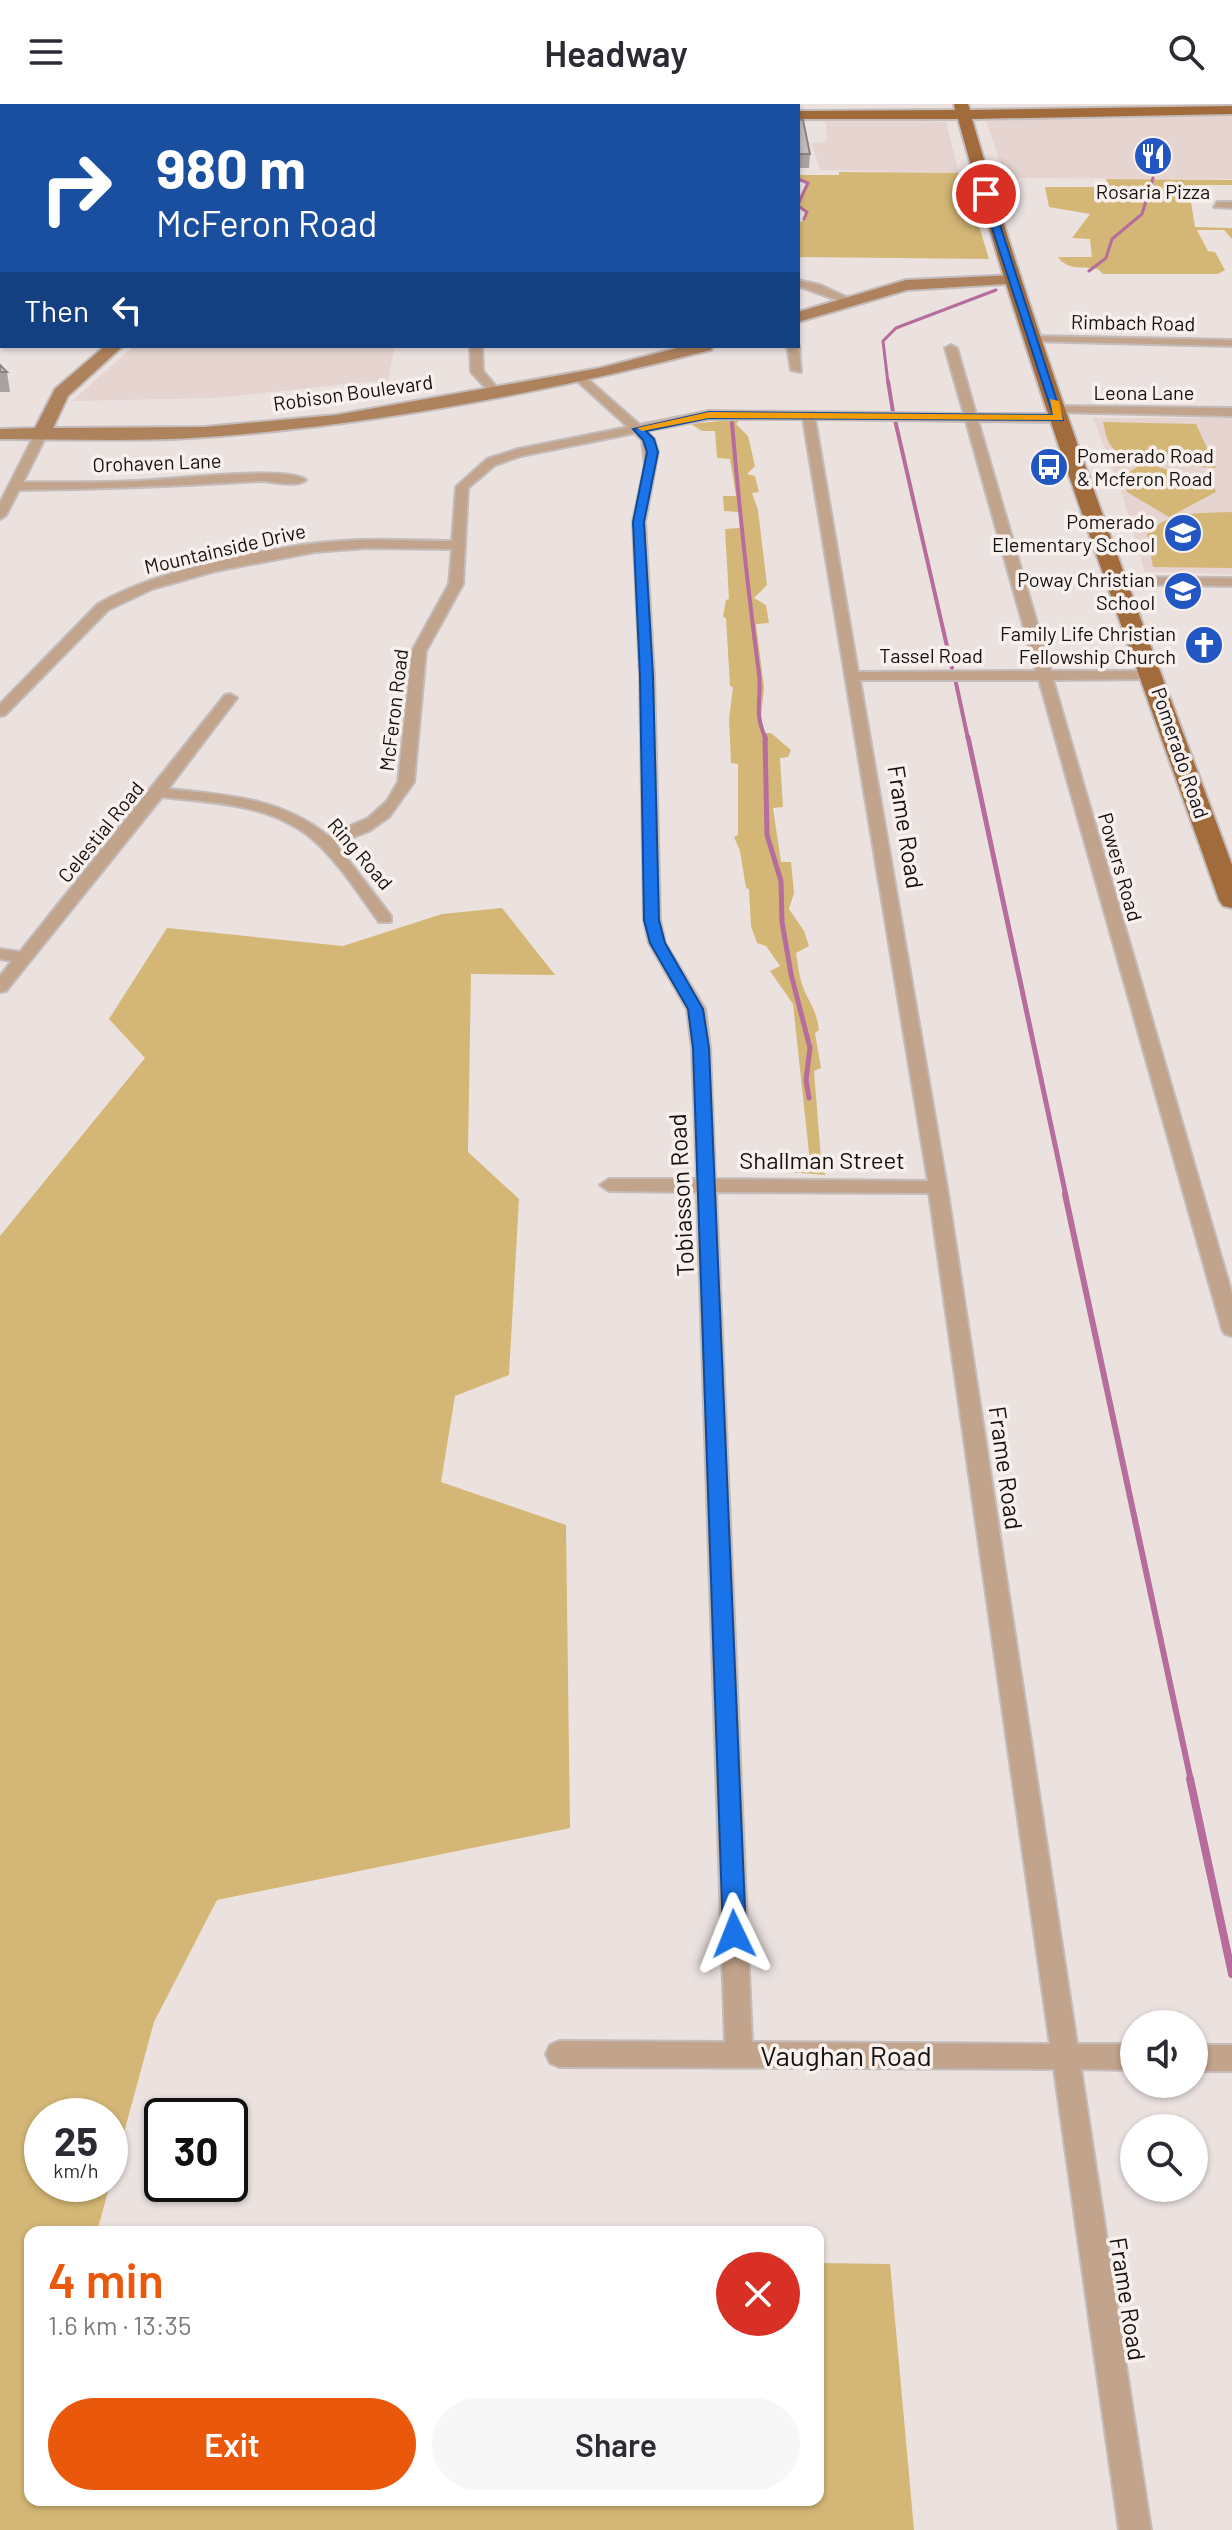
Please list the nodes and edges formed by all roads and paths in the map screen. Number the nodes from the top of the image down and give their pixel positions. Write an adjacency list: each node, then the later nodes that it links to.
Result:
1 (1222, 104): 2 (main road)
2 (962, 109): 3 (main road); 4 (main road); 7 (main road, Pomerado Road)
3 (1232, 110)
4 (800, 112)
5 (1217, 205): 6 (street)
6 (1232, 205)
7 (1015, 280): 9 (street); 11 (main road, Pomerado Road)
8 (800, 283): 9 (street)
9 (850, 301): 10 (street)
10 (800, 316)
11 (1033, 339): 12 (street, Rimbach Road); 22 (main road, Pomerado Road)
12 (1232, 343)
13 (113, 348): 27 (street)
14 (476, 348): 20 (street)
15 (698, 348): 19 (street, Robison Boulevard)
16 (793, 348): 18 (street)
17 (951, 348): 24 (street, Powers Road)
18 (797, 370)
19 (579, 377): 20 (street, Robison Boulevard); 25 (street)
20 (496, 393): 27 (street, Robison Boulevard)
21 (1232, 412): 22 (street, Leona Lane)
22 (1058, 414): 24 (street, McFeron Road); 32 (main road, Pomerado Road)
23 (808, 415): 24 (street, McFeron Road); 25 (street, McFeron Road); 36 (street, Frame Road)
24 (969, 417): 34 (street, Powers Road)
25 (638, 429): 31 (street, McFeron Road); 47 (street, Tobiasson Road)
26 (0, 434): 27 (street, Robison Boulevard)
27 (41, 434): 29 (street)
28 (300, 480): 29 (street, Orohaven Lane)
29 (14, 486): 30 (street)
30 (0, 515)
31 (459, 545): 38 (street, Mountainside Drive); 40 (street, McFeron Road)
32 (1119, 581): 33 (street); 35 (main road, Pomerado Road)
33 (1232, 582)
34 (1043, 675): 35 (street, Tassel Road); 36 (street, Tassel Road); 49 (street, Powers Road)
35 (1152, 675): 41 (main road, Pomerado Road)
36 (853, 676): 48 (street, Frame Road)
37 (230, 698): 39 (street, Celestial Road)
38 (0, 712)
39 (158, 792): 40 (street, Ring Road); 44 (street, Celestial Road)
40 (326, 842): 42 (street, Ring Road)
41 (1232, 900)
42 (385, 919)
43 (0, 954): 44 (street)
44 (26, 958): 45 (street, Celestial Road)
45 (0, 987)
46 (609, 1185): 47 (street, Shallman Street)
47 (708, 1186): 48 (street, Shallman Street); 51 (street, Tobiasson Road)
48 (938, 1187): 52 (street, Frame Road)
49 (1232, 1329)
50 (559, 2054): 51 (street, Vaughan Road)
51 (739, 2055): 52 (street, Vaughan Road)
52 (1065, 2057): 53 (street, Vaughan Road); 56 (street, Frame Road)
53 (1120, 2057)
54 (1208, 2058): 55 (street)
55 (1232, 2058)
56 (1135, 2530)

